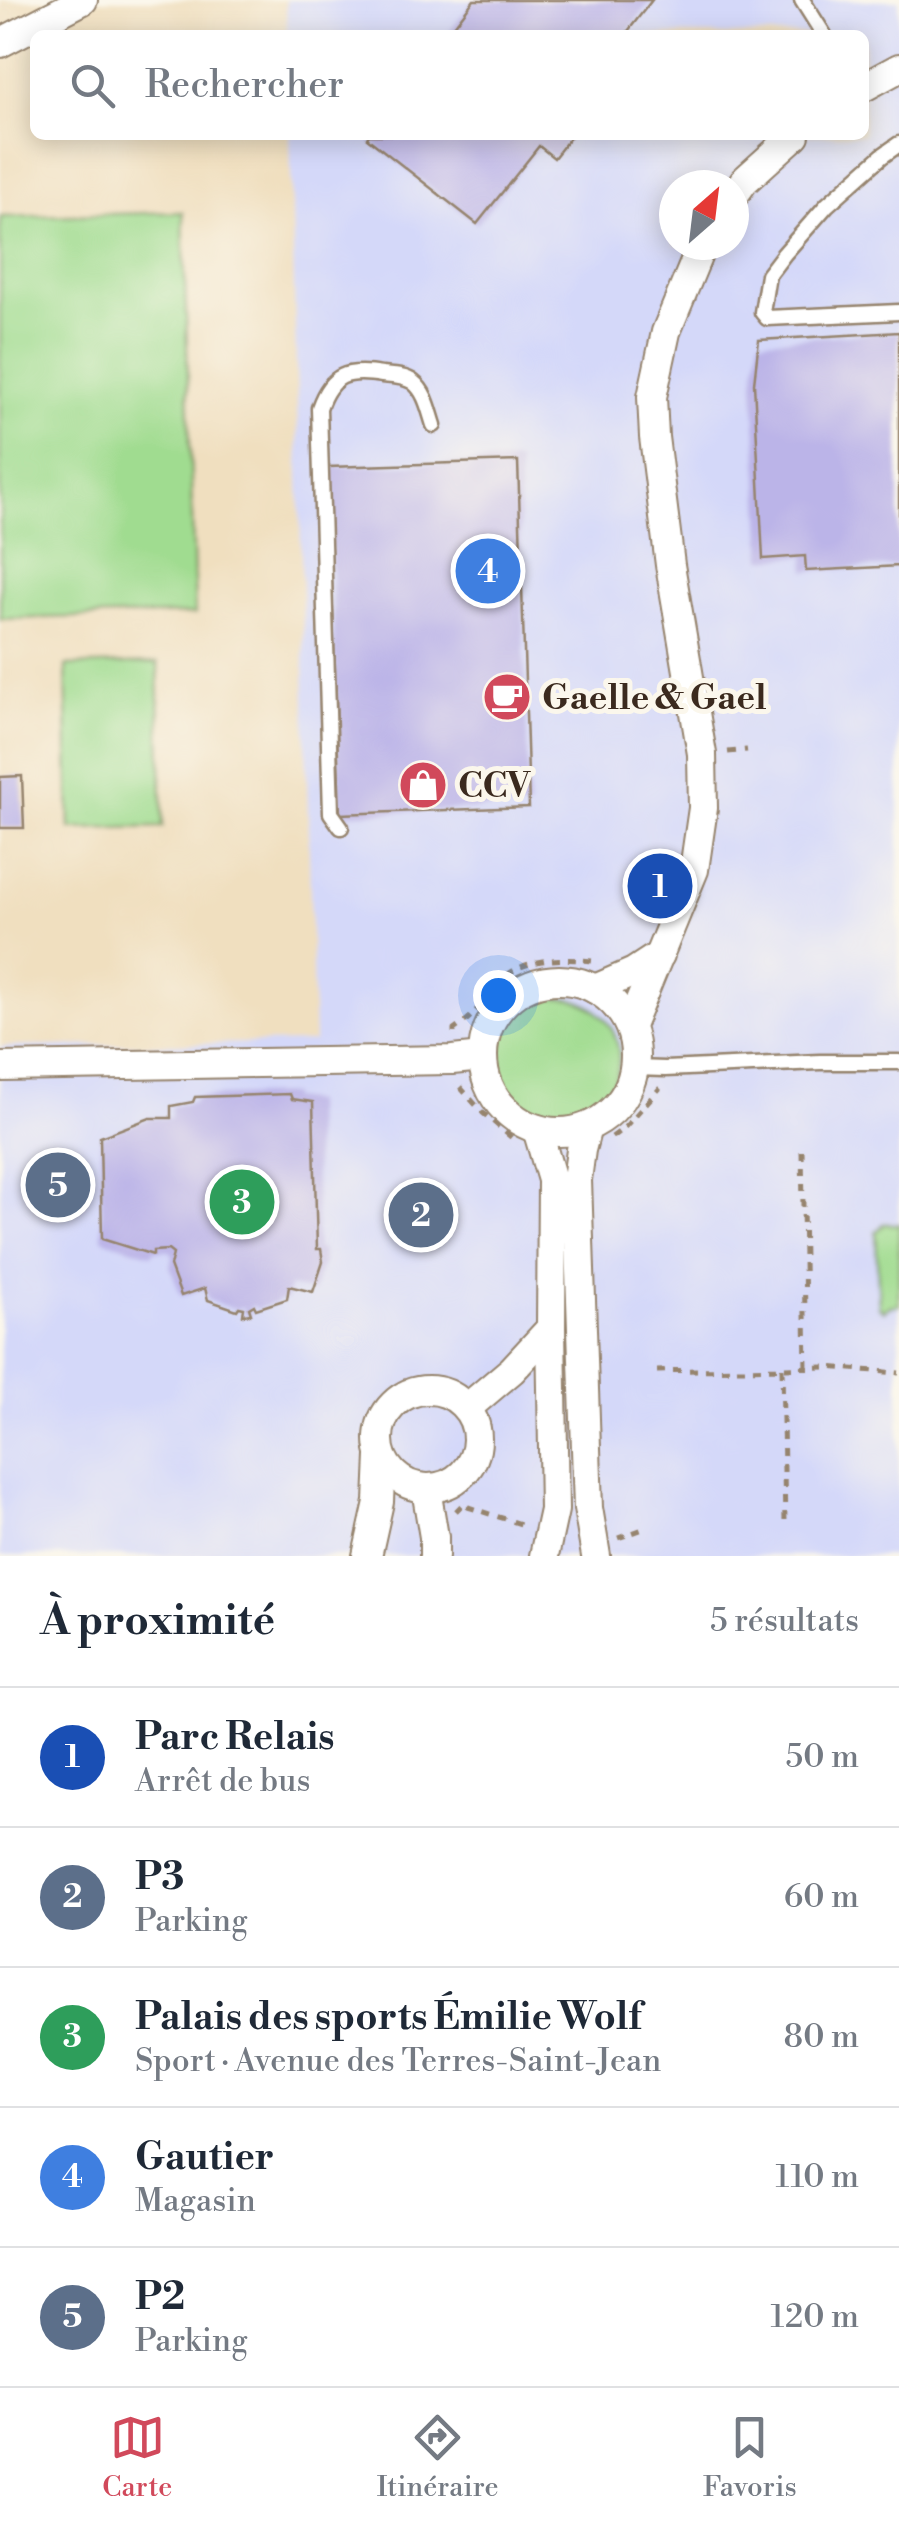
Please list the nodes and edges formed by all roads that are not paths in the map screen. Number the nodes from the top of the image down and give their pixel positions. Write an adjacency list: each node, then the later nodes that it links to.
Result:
1 (83, 0): 4 (street)
2 (802, 0): 3 (lane)
3 (821, 30)
4 (0, 42)
5 (899, 68): 6 (street)
6 (869, 83)
7 (789, 140): 9 (street)
8 (899, 144): 11 (lane)
9 (749, 176)
10 (696, 260): 14 (street)
11 (899, 312)
12 (434, 425): 13 (lane)
13 (341, 827)
14 (660, 955): 15 (street); 16 (street)
15 (597, 975): 16 (street); 17 (street)
16 (630, 1026): 20 (street)
17 (483, 1056): 19 (street); 22 (street)
18 (899, 1062): 20 (lane)
19 (0, 1067)
20 (635, 1068): 21 (street)
21 (596, 1135): 22 (street); 29 (street)
22 (527, 1136): 23 (street)
23 (551, 1328): 24 (street); 27 (street)
24 (467, 1408): 25 (street); 26 (street)
25 (382, 1456): 26 (street); 30 (street)
26 (426, 1488): 28 (street)
27 (540, 1543)
28 (434, 1547)
29 (603, 1549)
30 (367, 1556)

